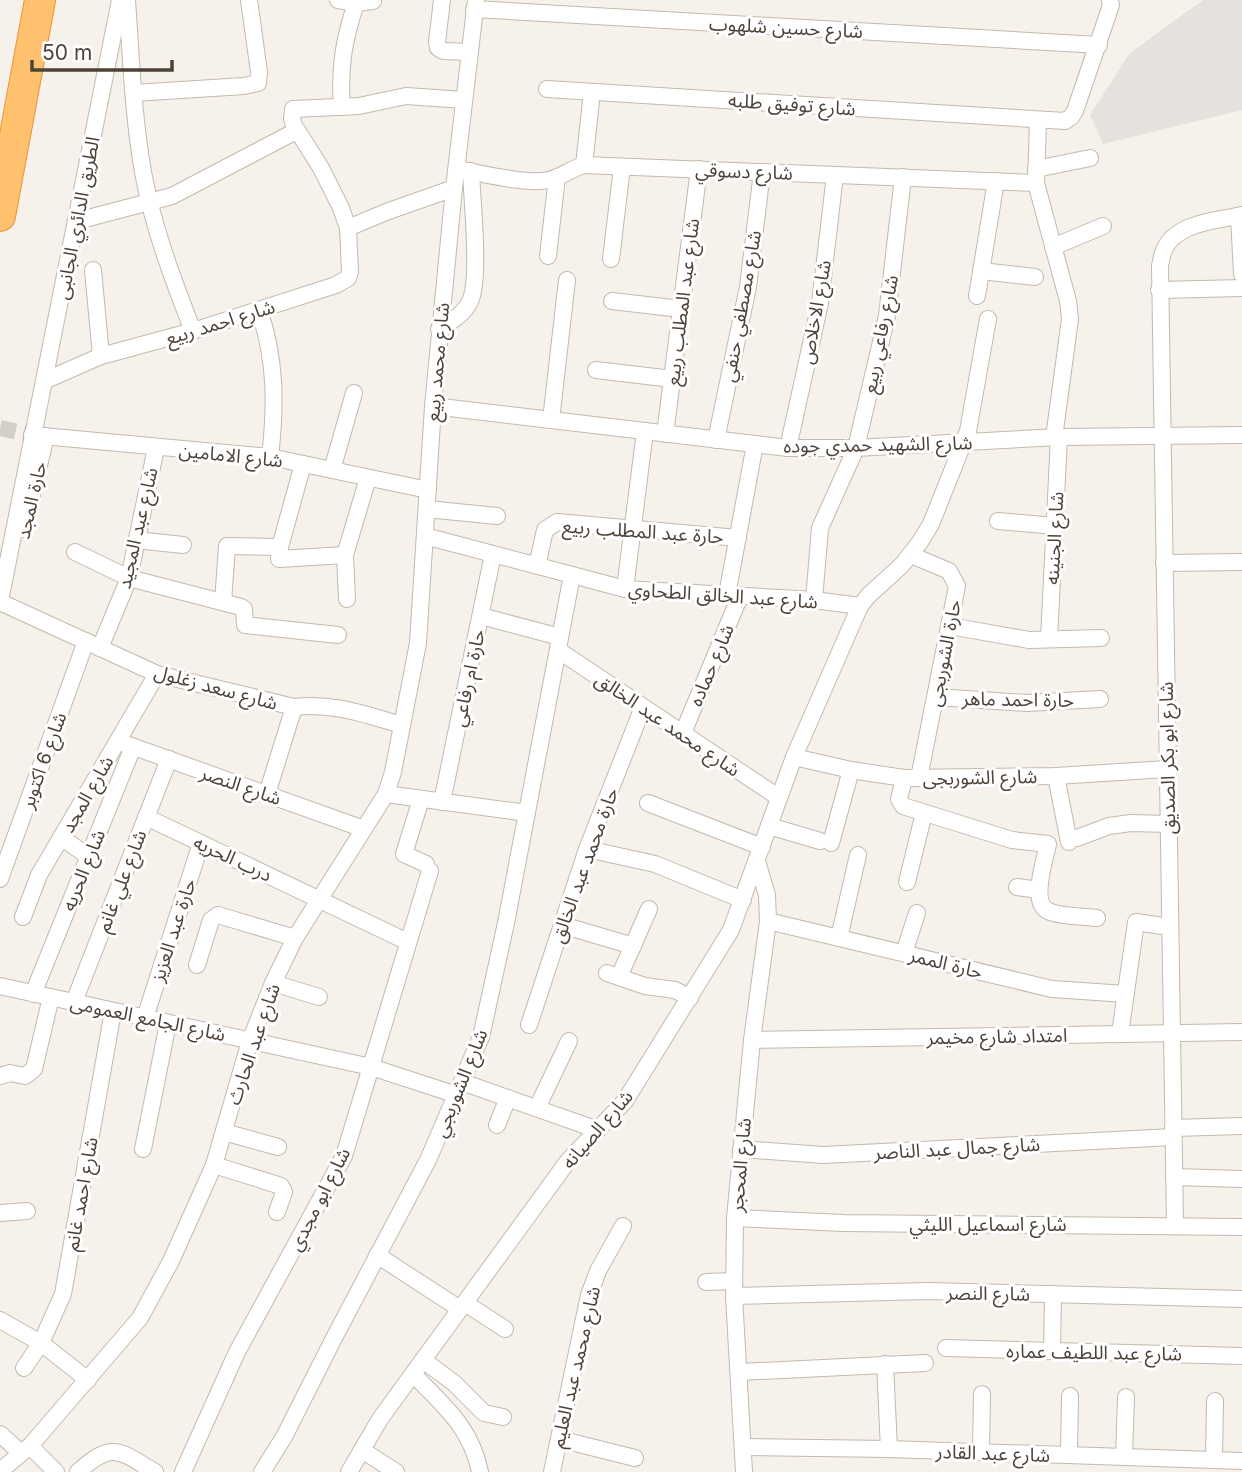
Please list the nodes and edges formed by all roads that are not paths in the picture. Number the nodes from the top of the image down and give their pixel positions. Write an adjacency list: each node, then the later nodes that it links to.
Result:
1 (40, 0): 32 (highway)
2 (120, 0): 34 (street, الطريق الدائري الجانبى)
3 (127, 0): 14 (street)
4 (249, 0): 14 (street)
5 (338, 0): 7 (street)
6 (442, 0): 11 (street)
7 (362, 1): 16 (street)
8 (1113, 2): 10 (street)
9 (475, 5): 10 (street, شارع حسين شلهوب); 11 (street)
10 (1099, 45): 17 (street, شارع توفيق طلبه)
11 (470, 52): 15 (street)
12 (547, 89): 13 (street, شارع توفيق طلبه)
13 (592, 92): 17 (street, شارع توفيق طلبه); 20 (street)
14 (134, 93): 31 (street)
15 (464, 100): 16 (street); 23 (street)
16 (342, 107): 18 (street)
17 (1038, 120): 26 (street, شارع الجنينه)
18 (297, 130): 31 (street); 36 (street, شارع احمد ربيع)
19 (1090, 158): 26 (street, شارع دسوقي)
20 (584, 165): 21 (street, شارع دسوقي); 27 (street, شارع دسوقي)
21 (622, 167): 22 (street, شارع دسوقي); 39 (street)
22 (699, 169): 24 (street, شارع دسوقي); 49 (street, شارع عبد المطلب ربيع)
23 (464, 170): 27 (street, شارع دسوقي); 30 (street, شارع محمد ربيع); 52 (street)
24 (762, 172): 25 (street, شارع دسوقي); 67 (street, شارع مصطفي حنفي)
25 (835, 175): 28 (street, شارع دسوقي); 71 (street, شارع الاخلاص)
26 (1036, 176): 29 (street, شارع دسوقي); 37 (street, شارع الجنينه)
27 (557, 177): 38 (street)
28 (903, 177): 29 (street, شارع دسوقي); 72 (street, شارع رفاعي ربيع)
29 (996, 181): 41 (street)
30 (454, 188): 36 (street); 52 (street, شارع محمد ربيع)
31 (150, 203): 34 (street); 53 (street)
32 (0, 216)
33 (1241, 216): 42 (street); 46 (street, شارع ابو بكر الصديق)
34 (77, 221): 57 (street, الطريق الدائري الجانبى)
35 (1104, 226): 37 (street)
36 (348, 228): 50 (street, شارع احمد ربيع)
37 (1053, 247): 66 (street, شارع الجنينه)
38 (548, 256)
39 (611, 259)
40 (93, 270): 54 (street)
41 (981, 271): 43 (street); 47 (street)
42 (1242, 274)
43 (1035, 277)
44 (568, 280): 60 (street)
45 (1242, 288): 46 (street)
46 (1159, 290): 65 (street, شارع ابو بكر الصديق)
47 (977, 296)
48 (612, 301): 49 (street)
49 (681, 309): 56 (street, شارع عبد المطلب ربيع)
50 (259, 310): 53 (street, شارع احمد ربيع); 73 (street)
51 (988, 319): 68 (street)
52 (439, 329): 59 (street, شارع محمد ربيع)
53 (193, 331): 54 (street, شارع احمد ربيع)
54 (101, 356): 57 (street, شارع احمد ربيع)
55 (596, 370): 56 (street)
56 (672, 379): 62 (street, شارع عبد المطلب ربيع)
57 (44, 381): 63 (street, الطريق الدائري الجانبى)
58 (354, 393): 75 (street)
59 (433, 406): 60 (street, شارع الشهيد حمدي جوده); 77 (street, شارع محمد ربيع)
60 (551, 420): 61 (street, شارع الشهيد حمدي جوده)
61 (645, 432): 62 (street, شارع الشهيد حمدي جوده); 82 (street)
62 (665, 434): 67 (street, شارع الشهيد حمدي جوده)
63 (39, 435): 70 (street, شارع الامامين); 102 (street, الطريق الدائري الجانبى)
64 (1242, 435): 65 (street, شارع الشهيد حمدي جوده)
65 (1162, 436): 66 (street, شارع الشهيد حمدي جوده); 93 (street, شارع ابو بكر الصديق)
66 (1056, 438): 68 (street, شارع الشهيد حمدي جوده); 81 (street, شارع الجنينه)
67 (716, 440): 69 (street, شارع الشهيد حمدي جوده)
68 (963, 443): 72 (street, شارع الشهيد حمدي جوده); 91 (street)
69 (755, 444): 71 (street, شارع الشهيد حمدي جوده); 84 (street, شارع حماده)
70 (156, 447): 73 (street, شارع الامامين); 85 (street, شارع عبد المجيد)
71 (788, 448): 72 (street, شارع الشهيد حمدي جوده)
72 (856, 449): 100 (street, شارع رفاعي ربيع)
73 (270, 457): 74 (street, شارع الامامين)
74 (303, 464): 75 (street, شارع الامامين); 87 (street)
75 (332, 470): 76 (street, شارع الامامين)
76 (368, 478): 77 (street, شارع الامامين); 90 (street)
77 (428, 491): 78 (street, شارع محمد ربيع)
78 (427, 509): 79 (street); 83 (street, شارع محمد ربيع)
79 (497, 516)
80 (998, 520): 81 (street)
81 (1055, 526): 108 (street, شارع الجنينه)
82 (632, 529): 84 (street, حارة عبد المطلب ربيع); 94 (street, حارة عبد المطلب ربيع); 97 (street)
83 (425, 536): 89 (street, شارع عبد الخالق الطحاوي); 116 (street, شارع عبد الحارث)
84 (737, 538): 98 (street, شارع حماده)
85 (136, 540): 86 (street); 96 (street, شارع عبد المجيد)
86 (183, 545)
87 (279, 547): 90 (street); 101 (street)
88 (75, 552): 96 (street)
89 (494, 554): 94 (street, شارع عبد الخالق الطحاوي); 104 (street, حارة ام رفاعي)
90 (345, 555): 99 (street)
91 (911, 555): 103 (street); 105 (street, حارة الشوربجى)
92 (1242, 562): 93 (street)
93 (1164, 563): 121 (street, شارع ابو بكر الصديق)
94 (537, 566): 95 (street, شارع عبد الخالق الطحاوي)
95 (572, 575): 97 (street, شارع عبد الخالق الطحاوي); 109 (street, شارع الشوربجي)
96 (128, 578): 101 (street); 110 (street, شارع عبد المجيد)
97 (625, 589): 98 (street, شارع عبد الخالق الطحاوي)
98 (734, 595): 100 (street, شارع عبد الخالق الطحاوي); 117 (street, شارع حماده)
99 (347, 599)
100 (814, 600): 103 (street, شارع عبد الخالق الطحاوي)
101 (223, 602): 106 (street)
102 (2, 603): 110 (street, شارع سعد زغلول)
103 (860, 606): 119 (street, شارع الصيانه)
104 (481, 616): 109 (street, شارع محمد عبد الخالق); 129 (street, حارة ام رفاعي)
105 (950, 626): 108 (street); 112 (street, حارة الشوربجى)
106 (338, 635)
107 (1101, 638): 108 (street)
108 (1049, 639)
109 (559, 644): 115 (street, شارع محمد عبد الخالق); 131 (street, شارع الشوربجي)
110 (93, 645): 111 (street, شارع سعد زغلول); 143 (street, شارع 6 اكتوبر)
111 (157, 674): 114 (street, شارع سعد زغلول); 118 (street, شارع المجد)
112 (936, 697): 113 (street, حارة احمد ماهر); 124 (street, حارة الشوربجى)
113 (1100, 699)
114 (293, 707): 116 (street, شارع سعد زغلول); 125 (street)
115 (643, 707): 117 (street, شارع محمد عبد الخالق); 139 (street, حارة محمد عبد الخالق)
116 (402, 725): 126 (street, شارع عبد الحارث)
117 (682, 733): 127 (street, شارع محمد عبد الخالق)
118 (125, 744): 120 (street, شارع النصر); 137 (street, شارع المجد); 142 (street, شارع الحريه)
119 (794, 757): 122 (street, شارع الشوربجى); 127 (street, شارع الصيانه)
120 (169, 759): 125 (street, شارع النصر); 133 (street, شارع علي غانم)
121 (1167, 769): 123 (street, شارع الشوربجى); 134 (street, شارع ابو بكر الصديق)
122 (851, 771): 124 (street, شارع الشوربجى); 135 (street)
123 (1056, 776): 124 (street, شارع الشوربجى); 134 (street)
124 (911, 778): 132 (street, حارة الشوربجى)
125 (267, 794): 136 (street, شارع النصر)
126 (386, 794): 128 (street); 136 (street, شارع عبد الحارث)
127 (778, 797): 135 (street, شارع الصيانه)
128 (421, 799): 129 (street); 158 (street, شارع ابو مجدي)
129 (442, 802): 131 (street)
130 (648, 803): 140 (street)
131 (527, 813): 182 (street, شارع الشوربجي)
132 (924, 813): 144 (street); 146 (street)
133 (146, 817): 138 (street, درب الحريه); 169 (street, شارع علي غانم)
134 (1168, 824): 155 (street, شارع ابو بكر الصديق)
135 (769, 826): 140 (street, شارع الصيانه)
136 (364, 829): 147 (street, شارع عبد الحارث)
137 (61, 837): 142 (street); 151 (street, شارع المجد)
138 (201, 843): 147 (street, درب الحريه); 171 (street, حارة عبد العزيز)
139 (587, 849): 148 (street); 154 (street, حارة محمد عبد الخالق)
140 (760, 854): 148 (street, شارع الصيانه); 153 (street, شارع المحجر)
141 (858, 855): 156 (street)
142 (89, 857): 164 (street, شارع الحريه)
143 (0, 879)
144 (907, 883)
145 (1017, 887): 146 (street)
146 (1039, 890): 152 (street)
147 (320, 900): 157 (street, شارع عبد الحارث); 158 (street, درب الحريه)
148 (743, 900): 168 (street, شارع الصيانه)
149 (649, 909): 159 (street)
150 (916, 913): 160 (street)
151 (23, 917)
152 (1097, 918)
153 (768, 921): 156 (street, حارة الممر); 177 (street, شارع المحجر)
154 (562, 925): 159 (street); 173 (street, حارة محمد عبد الخالق)
155 (1170, 927): 165 (street); 175 (street, شارع ابو بكر الصديق)
156 (839, 937): 160 (street, حارة الممر)
157 (295, 939): 161 (street); 162 (street, شارع عبد الحارث)
158 (408, 943): 180 (street, شارع ابو مجدي)
159 (633, 946): 168 (street)
160 (904, 953): 165 (street, حارة الممر)
161 (197, 965)
162 (273, 983): 167 (street); 178 (street, شارع عبد الحارث)
163 (0, 986): 164 (street, شارع الجامع العمومى)
164 (33, 993): 166 (street, شارع الجامع العمومى)
165 (1126, 994): 176 (street)
166 (51, 998): 169 (street, شارع الجامع العمومى); 181 (street)
167 (319, 998)
168 (690, 998): 187 (street, شارع الصيانه)
169 (74, 1002): 170 (street, شارع الجامع العمومى)
170 (113, 1011): 171 (street, شارع الجامع العمومى); 211 (street, شارع احمد غانم)
171 (145, 1018): 172 (street, شارع الجامع العمومى)
172 (168, 1023): 178 (street, شارع الجامع العمومى); 191 (street)
173 (529, 1025)
174 (1242, 1032): 175 (street, امتداد شارع مخيمر)
175 (1171, 1033): 176 (street, امتداد شارع مخيمر); 189 (street, شارع ابو بكر الصديق)
176 (1120, 1034): 177 (street, امتداد شارع مخيمر)
177 (752, 1040): 192 (street, شارع المحجر)
178 (250, 1041): 180 (street, شارع الجامع العمومى); 188 (street, شارع عبد الحارث)
179 (569, 1041): 184 (street)
180 (371, 1067): 182 (street, شارع الجامع العمومى); 243 (street, شارع ابو مجدي)
181 (0, 1075)
182 (460, 1088): 183 (street, شارع الجامع العمومى); 203 (street, شارع الشوربجي)
183 (509, 1098): 184 (street, شارع الجامع العمومى); 185 (street)
184 (537, 1108): 187 (street, شارع الجامع العمومى)
185 (497, 1125)
186 (1242, 1126): 189 (street, شارع جمال عبد الناصر)
187 (598, 1130): 208 (street, شارع الصيانه)
188 (224, 1132): 190 (street); 193 (street, شارع عبد الحارث)
189 (1173, 1133): 192 (street, شارع جمال عبد الناصر); 194 (street, شارع ابو بكر الصديق)
190 (278, 1147)
191 (143, 1149)
192 (741, 1149): 199 (street, شارع المحجر)
193 (214, 1165): 197 (street); 221 (street, شارع عبد الحارث)
194 (1174, 1177): 195 (street); 200 (street, شارع ابو بكر الصديق)
195 (1242, 1179)
196 (27, 1211): 198 (street)
197 (277, 1212)
198 (0, 1213)
199 (735, 1218): 200 (street, شارع اسماعيل الليثي); 205 (street, شارع المحجر)
200 (1175, 1225): 202 (street, شارع اسماعيل الليثي)
201 (623, 1226): 228 (street, شارع محمد عبد العليم)
202 (1242, 1227)
203 (377, 1255): 208 (street); 244 (street, شارع الشوربجي)
204 (706, 1283): 205 (street, شارع النصر)
205 (734, 1288): 206 (street, شارع النصر); 219 (street, شارع المحجر)
206 (1053, 1294): 207 (street, شارع النصر); 213 (street)
207 (1242, 1299)
208 (462, 1306): 210 (street); 215 (street, شارع الصيانه)
209 (0, 1320): 211 (street)
210 (505, 1329)
211 (41, 1343): 218 (street, شارع احمد غانم); 221 (street)
212 (946, 1348): 213 (street, شارع عبد اللطيف عماره)
213 (1052, 1351): 214 (street, شارع عبد اللطيف عماره)
214 (1242, 1356)
215 (423, 1360): 220 (street, شارع الصيانه); 226 (street)
216 (925, 1363): 217 (street)
217 (885, 1364): 219 (street); 231 (street)
218 (24, 1368)
219 (739, 1372): 229 (street, شارع المحجر)
220 (413, 1374): 232 (street, شارع الصيانه); 247 (street)
221 (88, 1380): 230 (street, شارع عبد الحارث)
222 (982, 1394): 233 (street)
223 (1070, 1396): 234 (street)
224 (1126, 1397): 235 (street)
225 (1215, 1401): 237 (street)
226 (503, 1418)
227 (0, 1434): 230 (street)
228 (559, 1439): 236 (street); 248 (street, شارع محمد عبد العليم)
229 (744, 1447): 231 (street, شارع عبد القادر); 249 (street, شارع المحجر)
230 (26, 1449): 239 (street, شارع عبد الحارث); 240 (street)
231 (889, 1449): 233 (street, شارع عبد القادر)
232 (362, 1450): 245 (street, شارع الصيانه); 246 (street)
233 (981, 1452): 234 (street, شارع عبد القادر)
234 (1069, 1455): 235 (street, شارع عبد القادر)
235 (1124, 1457): 237 (street, شارع عبد القادر)
236 (635, 1458)
237 (1214, 1460): 238 (street, شارع عبد القادر)
238 (1242, 1461)
239 (0, 1471)
240 (56, 1472)
241 (78, 1472): 242 (street)
242 (155, 1472)
243 (183, 1472)
244 (262, 1472)
245 (349, 1472)
246 (396, 1472)
247 (480, 1472)
248 (552, 1472)
249 (744, 1472)

